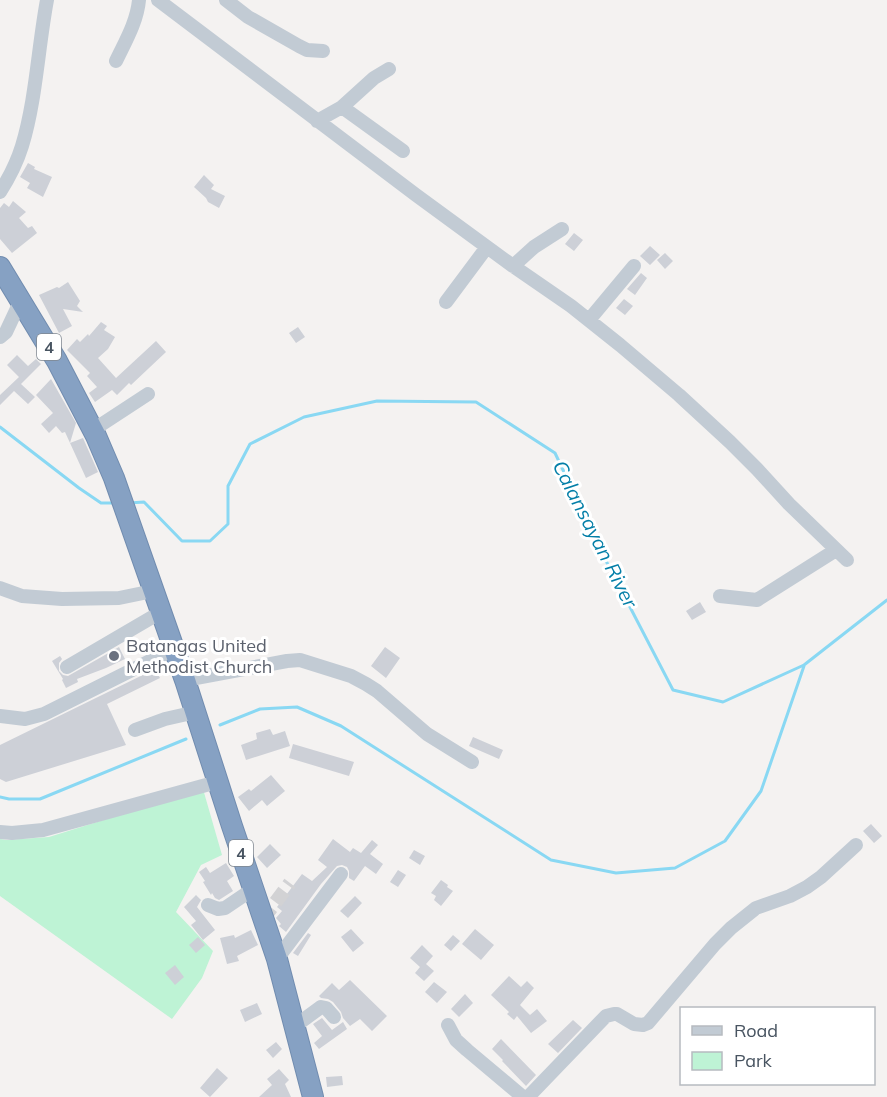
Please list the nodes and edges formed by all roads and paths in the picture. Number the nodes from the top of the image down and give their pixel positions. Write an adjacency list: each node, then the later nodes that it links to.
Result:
1 (47, 0): 11 (street)
2 (139, 0): 6 (street)
3 (158, 0): 9 (street)
4 (226, 0): 5 (street)
5 (323, 51)
6 (116, 61)
7 (389, 69): 8 (street)
8 (342, 107): 9 (street); 10 (street)
9 (317, 121): 13 (street)
10 (403, 151)
11 (0, 192)
12 (562, 229): 14 (street)
13 (487, 247): 14 (street); 18 (street)
14 (513, 266): 19 (street)
15 (634, 266): 19 (street)
16 (2, 277): 17 (highway, 4)
17 (21, 300): 20 (street); 22 (highway, 4)
18 (446, 302)
19 (589, 320): 23 (street)
20 (0, 337)
21 (148, 394): 22 (street)
22 (93, 430): 26 (highway, 4)
23 (836, 550): 24 (street); 27 (street)
24 (847, 560)
25 (0, 588): 26 (street)
26 (153, 591): 28 (highway, 4)
27 (720, 596)
28 (161, 612): 29 (highway, 4); 30 (street)
29 (174, 649): 31 (highway, 4); 33 (street)
30 (67, 667)
31 (185, 680): 32 (highway, 4); 35 (street)
32 (196, 712): 34 (street); 36 (highway, 4)
33 (0, 716)
34 (135, 730)
35 (472, 762)
36 (217, 782): 37 (street); 40 (highway, 4)
37 (0, 832)
38 (856, 845): 47 (street)
39 (341, 874): 42 (street)
40 (253, 889): 41 (street); 42 (highway, 4)
41 (208, 904)
42 (277, 959): 45 (highway, 4)
43 (334, 1017): 45 (street)
44 (448, 1025): 47 (street)
45 (295, 1026): 46 (highway, 4)
46 (313, 1097)
47 (525, 1097)

